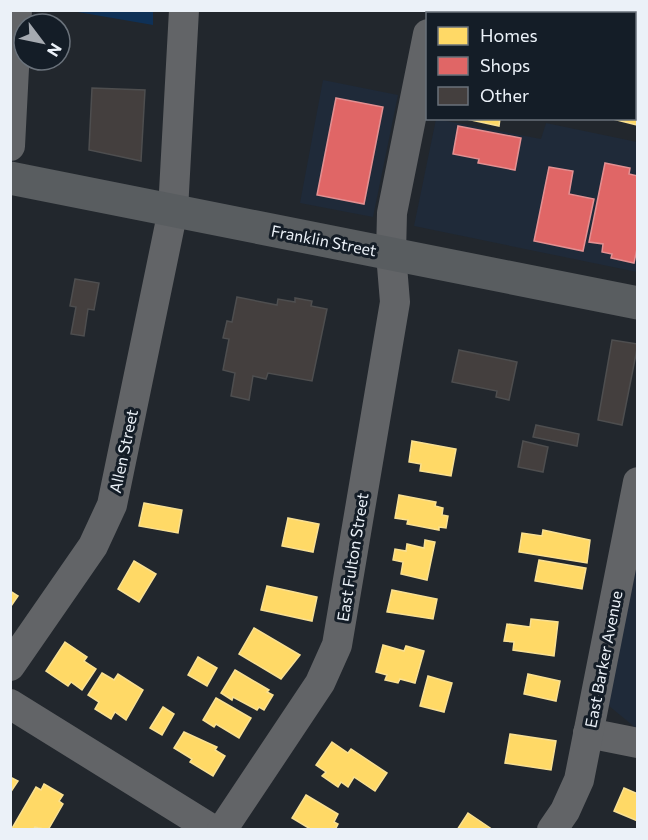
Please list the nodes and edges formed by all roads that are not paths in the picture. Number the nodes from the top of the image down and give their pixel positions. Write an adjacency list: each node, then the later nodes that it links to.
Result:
1 (17, 10): 4 (street)
2 (184, 10): 6 (street, Allen Street)
3 (426, 44): 7 (street, East Fulton Street)
4 (10, 146)
5 (10, 178): 6 (main road, Franklin Street)
6 (173, 210): 7 (main road, Franklin Street); 10 (street, Allen Street)
7 (391, 254): 8 (main road, Franklin Street); 15 (street, East Fulton Street)
8 (638, 303)
9 (638, 482): 12 (street, East Barker Avenue)
10 (10, 666)
11 (10, 704): 14 (street)
12 (588, 733): 13 (street); 16 (street, East Barker Avenue)
13 (638, 743)
14 (213, 830)
15 (222, 830)
16 (552, 830)

